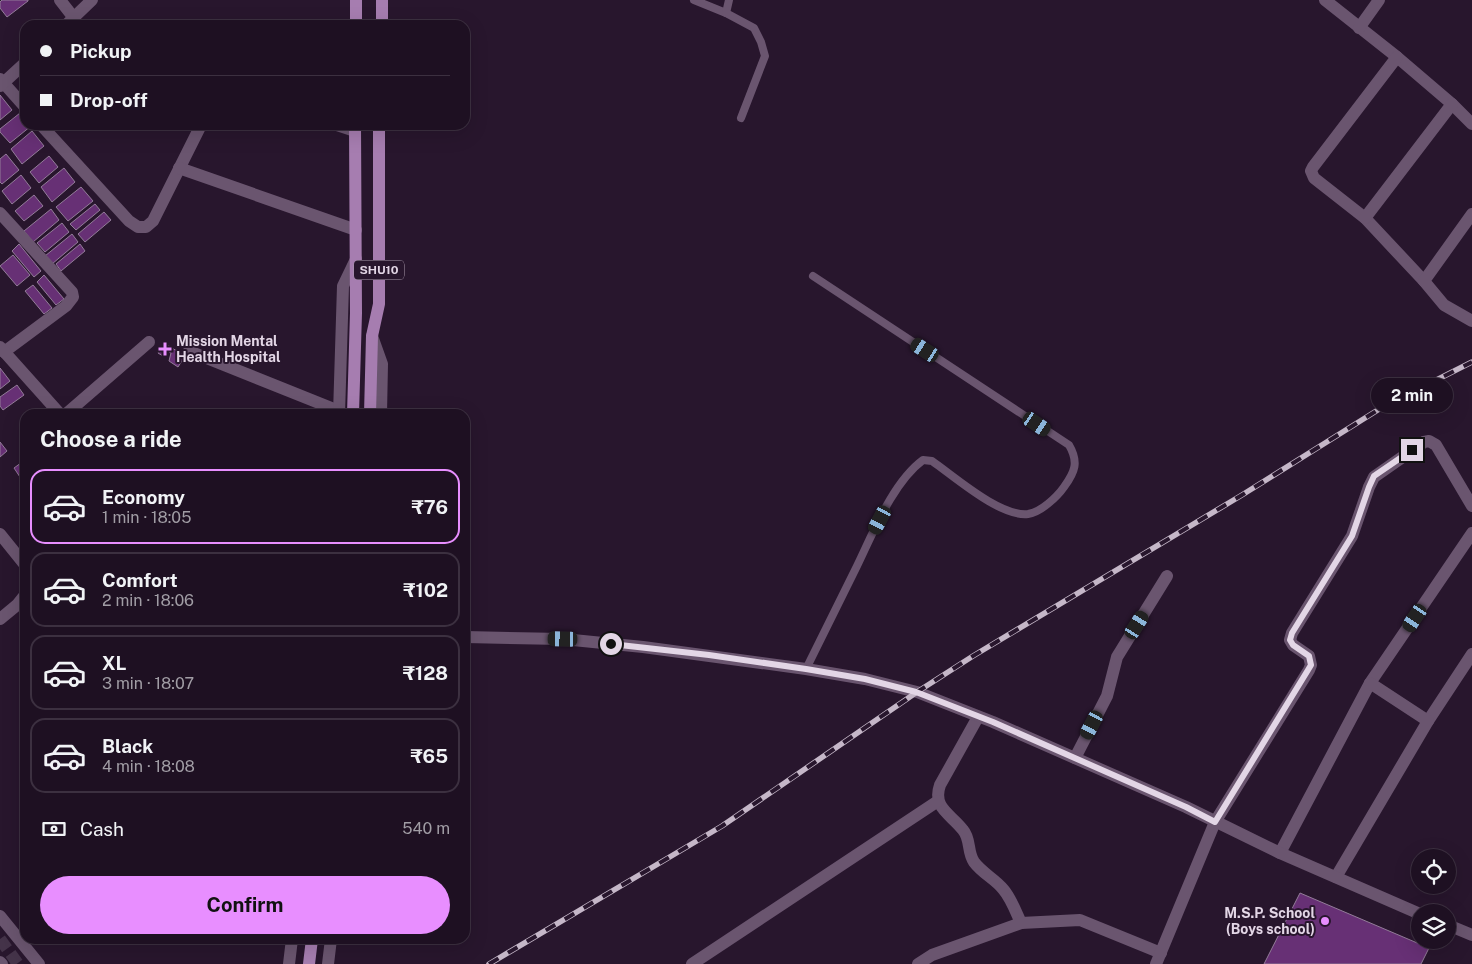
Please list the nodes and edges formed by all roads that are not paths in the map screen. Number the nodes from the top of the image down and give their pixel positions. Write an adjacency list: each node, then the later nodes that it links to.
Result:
1 (60, 0): 10 (street)
2 (92, 0): 11 (street)
3 (356, 0): 12 (main road)
4 (382, 0): 13 (main road)
5 (694, 0): 9 (lane)
6 (729, 0): 9 (lane)
7 (1324, 0): 14 (street)
8 (1379, 0): 14 (street)
9 (726, 13): 20 (lane)
10 (70, 20)
11 (71, 20)
12 (356, 20)
13 (382, 20)
14 (1359, 28): 15 (street)
15 (1397, 57): 19 (street); 29 (street)
16 (20, 67): 17 (street)
17 (1, 83): 18 (street)
18 (20, 102)
19 (1452, 104): 21 (street); 29 (street)
20 (741, 118)
21 (1472, 124)
22 (46, 130): 26 (street)
23 (198, 130): 26 (street)
24 (355, 130): 30 (main road, SHU10)
25 (379, 130): 35 (main road, SHU10)
26 (179, 168): 30 (street)
27 (0, 213): 37 (street)
28 (1472, 214): 33 (street)
29 (1365, 218): 33 (street)
30 (356, 230): 31 (main road, SHU10)
31 (356, 258): 42 (street); 43 (main road, SHU10)
32 (813, 276): 55 (lane)
33 (1424, 282): 34 (street)
34 (1472, 321)
35 (372, 336): 44 (main road, SHU10); 45 (street)
36 (149, 342): 40 (street)
37 (2, 349): 39 (street)
38 (189, 351): 41 (street)
39 (56, 409)
40 (72, 409)
41 (332, 409)
42 (339, 409)
43 (353, 409)
44 (370, 409)
45 (381, 409)
46 (1472, 506): 61 (street)
47 (0, 534): 49 (street)
48 (1472, 536): 56 (street)
49 (20, 559)
50 (1168, 576): 59 (street)
51 (20, 602): 52 (street)
52 (0, 619)
53 (470, 637): 55 (street)
54 (1472, 654): 58 (street)
55 (806, 669): 57 (street)
56 (1370, 683): 58 (street); 62 (street)
57 (978, 717): 59 (street); 60 (street)
58 (1428, 721): 63 (street)
59 (1075, 758): 61 (street)
60 (938, 801): 66 (street); 79 (street)
61 (1215, 822): 62 (street); 74 (street)
62 (1280, 853): 63 (street)
63 (1336, 877): 64 (street)
64 (1411, 910)
65 (0, 916): 69 (street)
66 (1021, 923): 74 (street); 80 (street)
67 (1456, 928): 68 (street)
68 (1472, 935)
69 (20, 941)
70 (23, 944): 75 (street)
71 (291, 944): 76 (street)
72 (311, 944): 77 (main road)
73 (330, 944): 78 (street)
74 (1159, 958)
75 (39, 964)
76 (289, 964)
77 (309, 964)
78 (328, 964)
79 (692, 964)
80 (918, 964)

